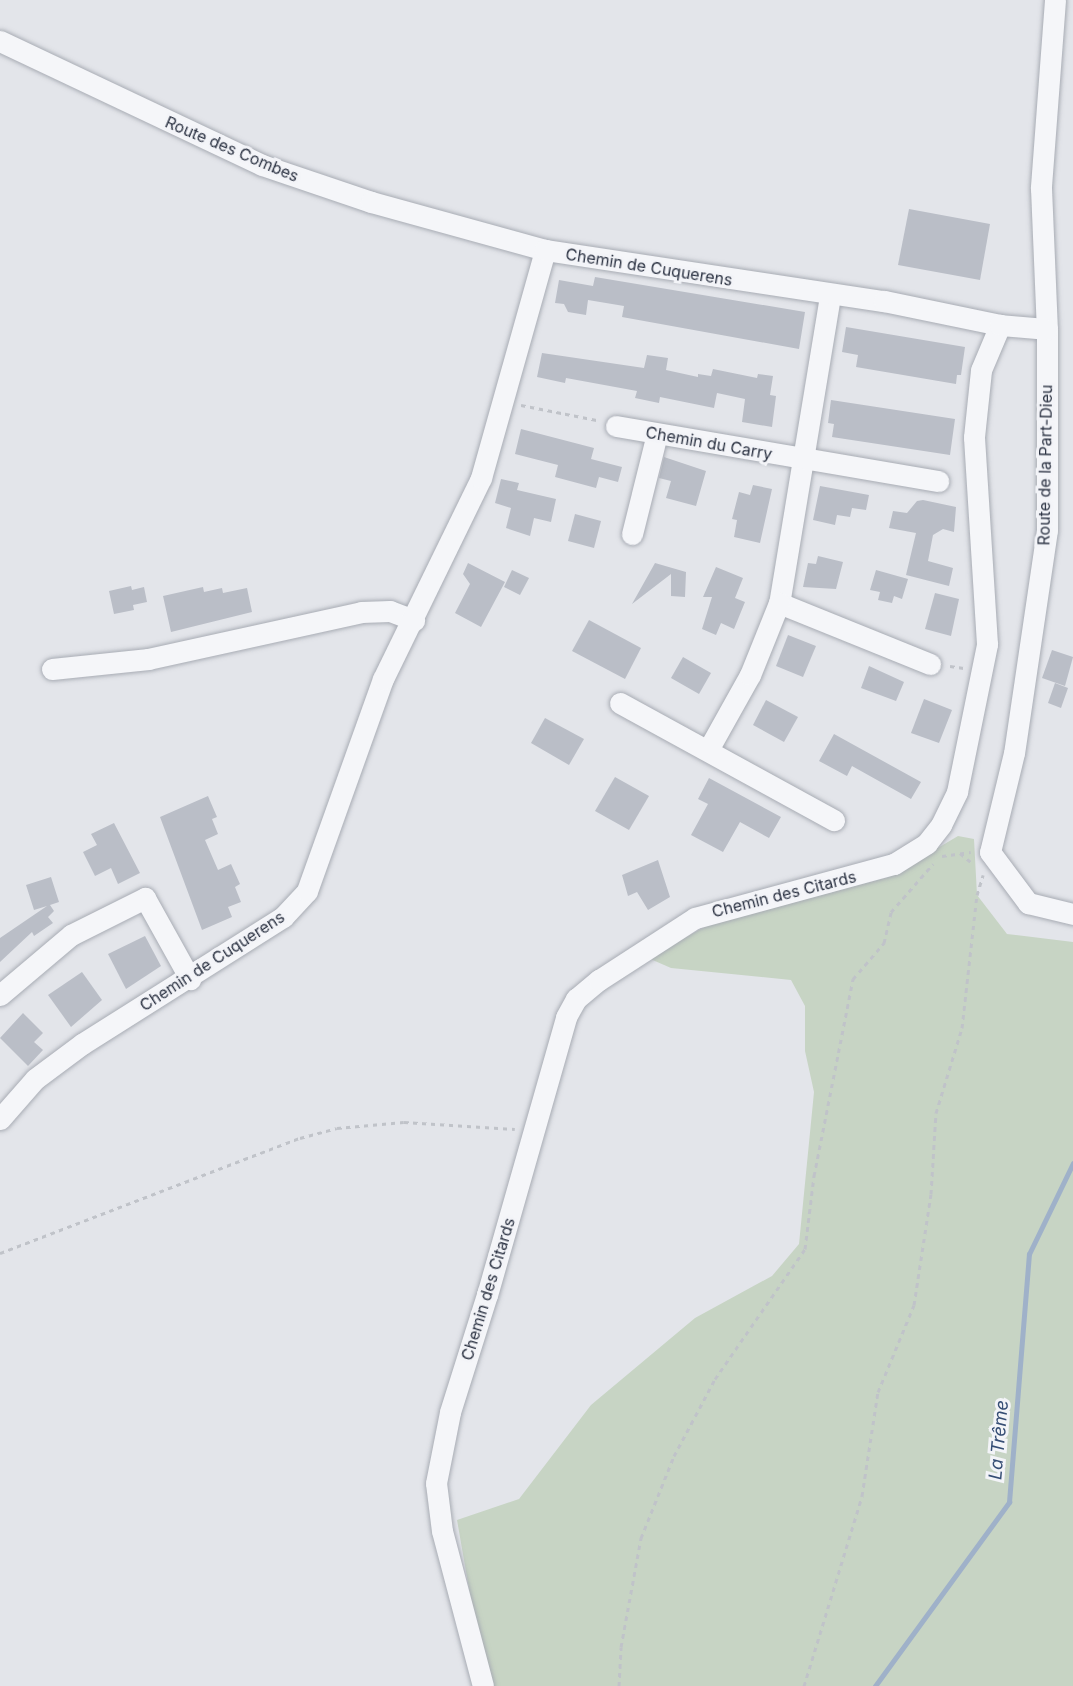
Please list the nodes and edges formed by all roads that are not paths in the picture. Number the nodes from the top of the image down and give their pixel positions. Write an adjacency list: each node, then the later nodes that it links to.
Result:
1 (1056, 0): 6 (street, Route de la Part-Dieu)
2 (0, 41): 3 (street, Route des Combes)
3 (545, 250): 4 (street, Chemin de Cuquerens); 13 (street, Chemin de Cuquerens)
4 (830, 296): 5 (street, Chemin de Cuquerens); 9 (street)
5 (1000, 325): 6 (street); 23 (street, Chemin des Citards)
6 (1047, 329): 19 (street, Route de la Part-Dieu)
7 (616, 426): 8 (street, Chemin du Carry)
8 (657, 434): 9 (street, Chemin du Carry); 11 (street)
9 (802, 460): 10 (street, Chemin du Carry); 12 (street)
10 (938, 481)
11 (632, 534)
12 (779, 603): 14 (street); 17 (street)
13 (414, 620): 15 (street); 20 (street, Chemin de Cuquerens)
14 (930, 664)
15 (52, 669)
16 (620, 703): 17 (street)
17 (708, 750): 18 (street)
18 (834, 820)
19 (1073, 914)
20 (190, 979): 21 (street); 22 (street, Chemin de Cuquerens)
21 (0, 995)
22 (0, 1119)
23 (483, 1686)

